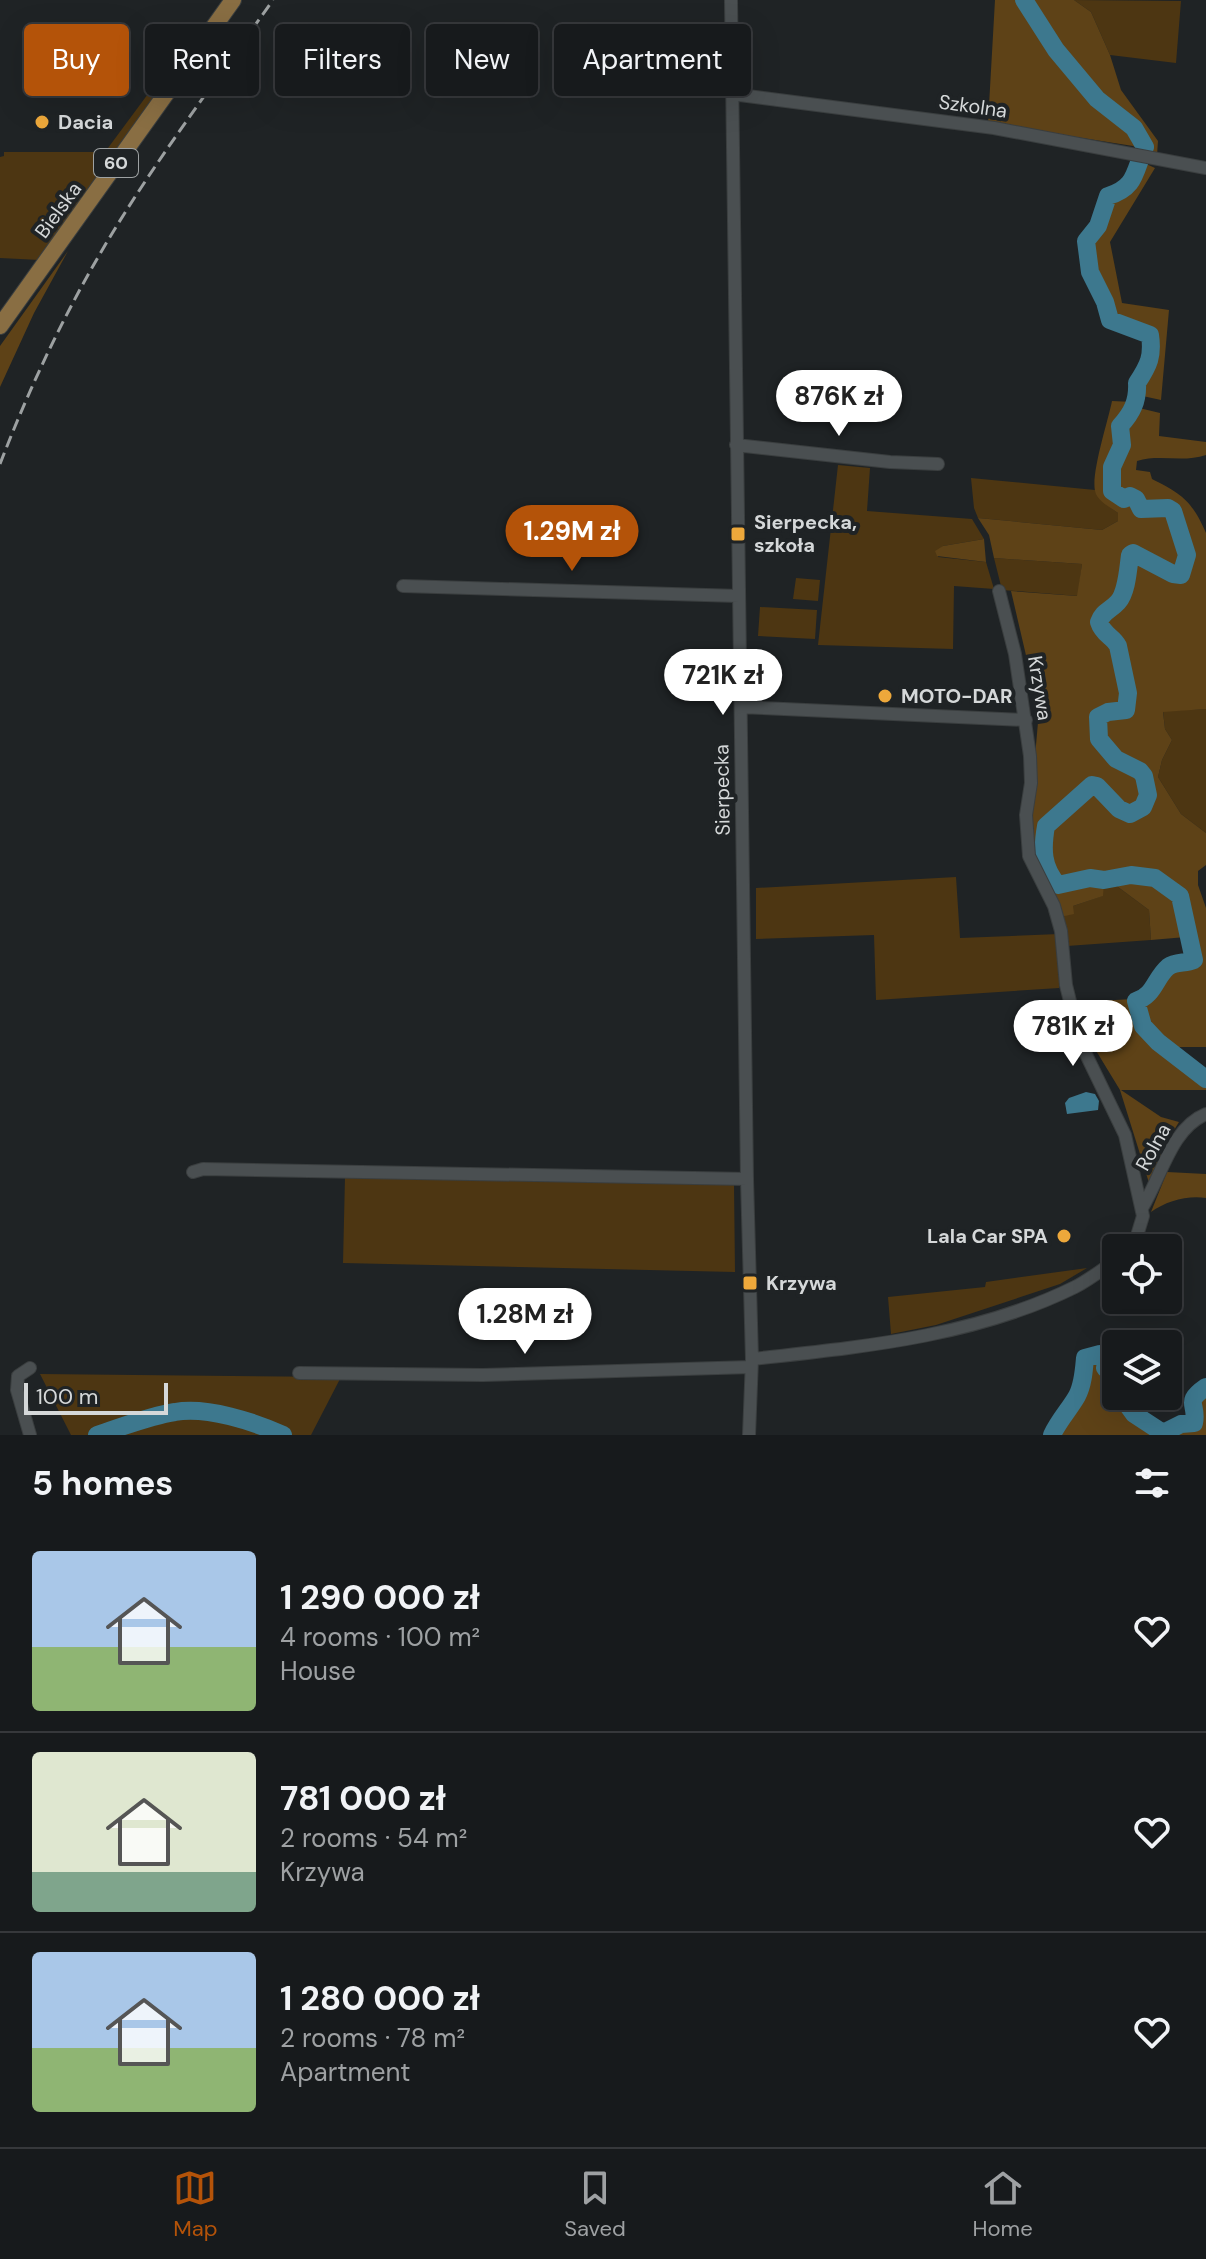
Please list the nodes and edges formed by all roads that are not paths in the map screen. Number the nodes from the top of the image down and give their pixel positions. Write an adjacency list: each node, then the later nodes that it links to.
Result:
1 (233, 0): 7 (main road, Bielska / 60)
2 (731, 0): 3 (street, Sierpecka)
3 (731, 24)
4 (732, 96): 8 (street, Sierpecka)
5 (747, 96): 6 (street, Szkolna)
6 (1206, 168)
7 (0, 326)
8 (736, 445): 9 (street); 12 (street, Sierpecka)
9 (938, 464)
10 (403, 586): 12 (street)
11 (999, 591): 14 (street, Krzywa)
12 (739, 596): 13 (street, Sierpecka)
13 (741, 707): 14 (street); 17 (street, Sierpecka)
14 (1026, 720): 18 (street, Krzywa)
15 (1206, 1114): 18 (street, Rolna)
16 (193, 1172): 17 (street)
17 (747, 1179): 21 (street, Sierpecka)
18 (1142, 1208): 19 (street, Krzywa)
19 (1138, 1234)
20 (1102, 1269): 21 (street)
21 (752, 1363): 23 (street); 25 (street, Sierpecka)
22 (30, 1368): 24 (street)
23 (299, 1373)
24 (30, 1435)
25 (749, 1435)

